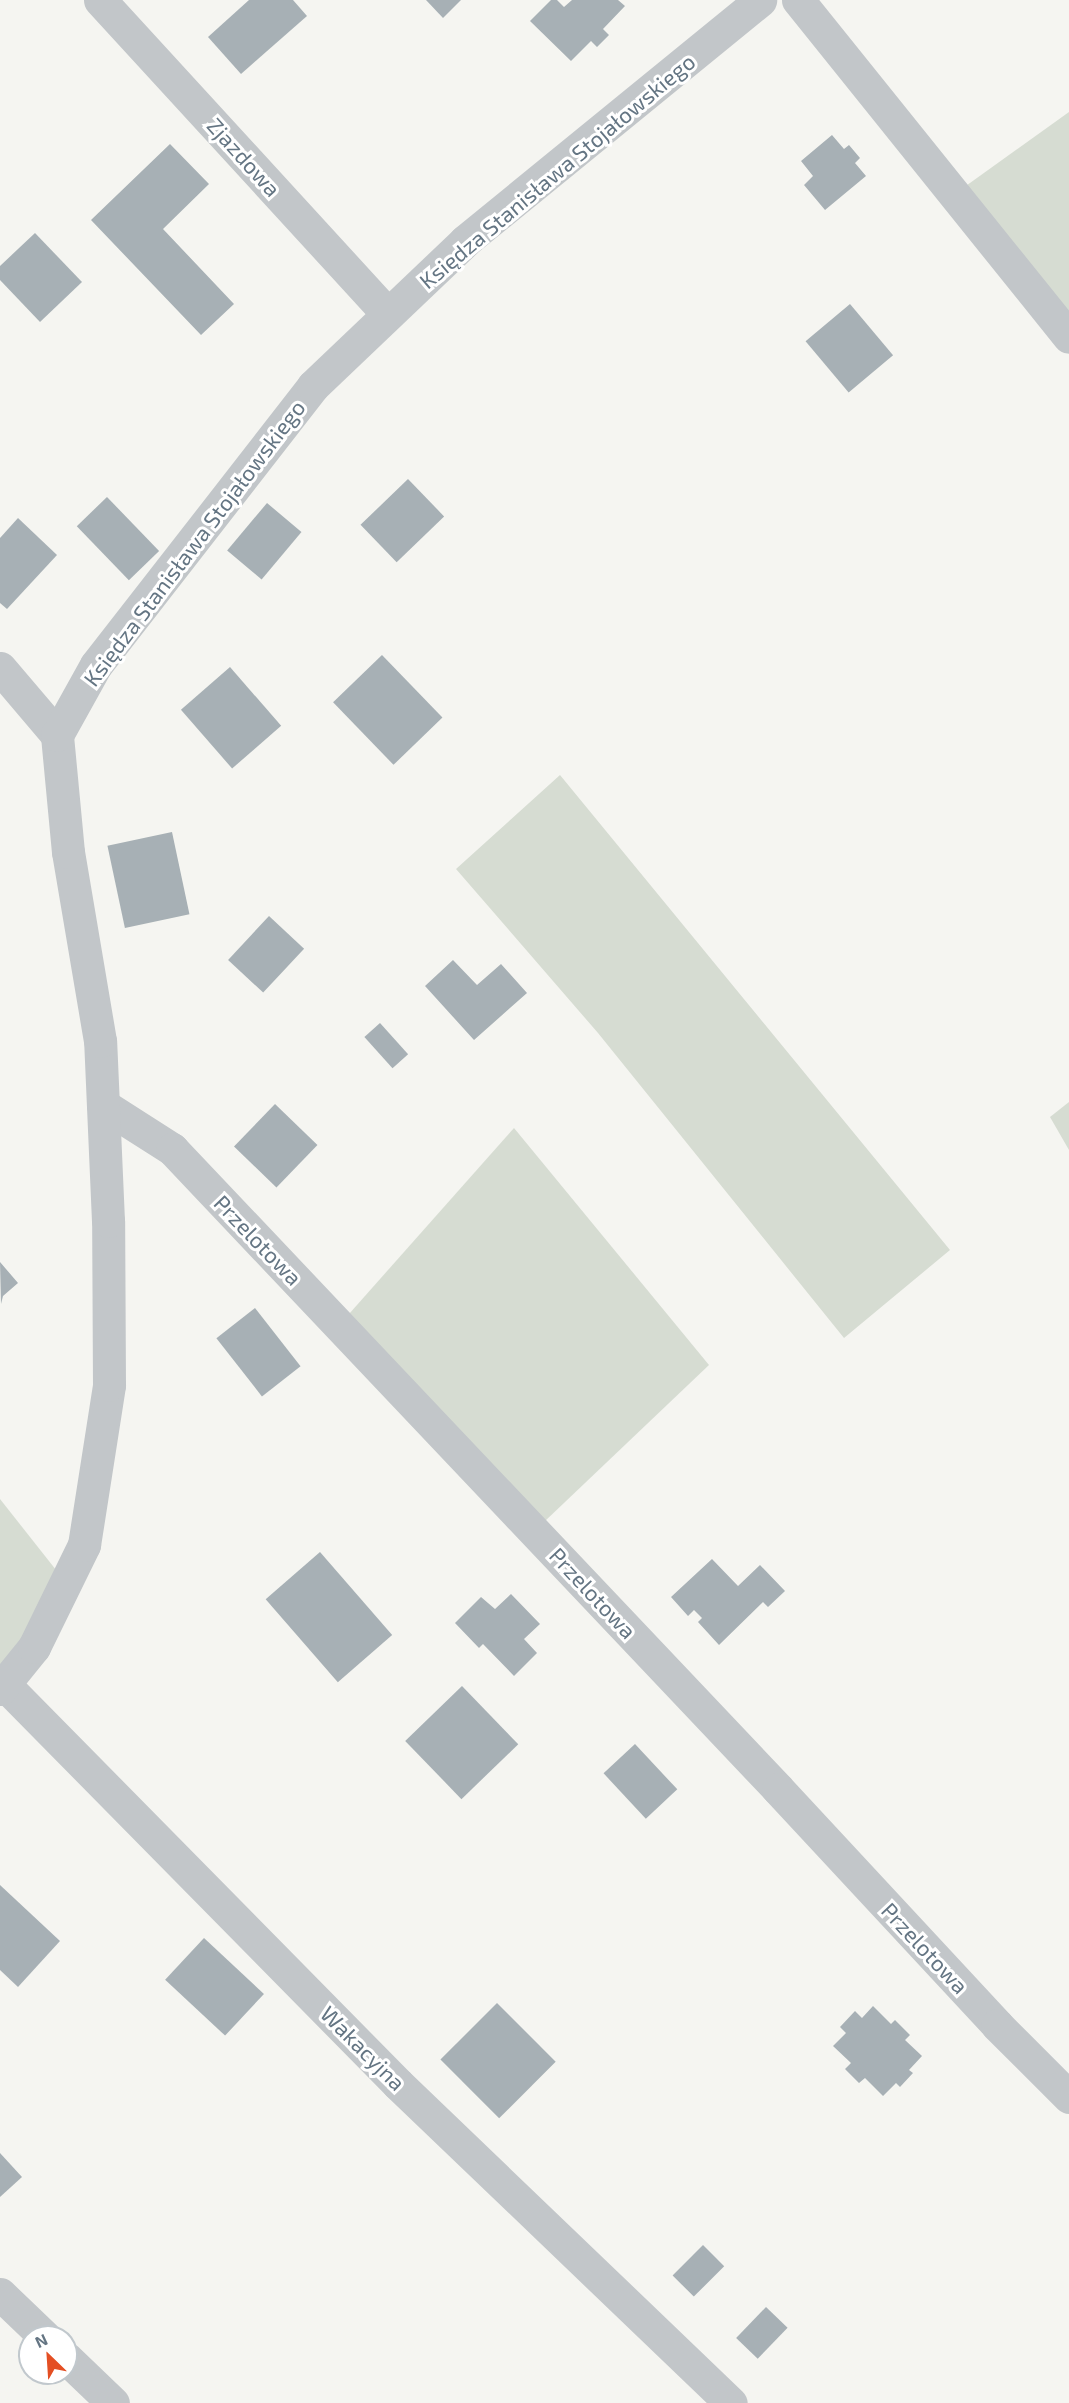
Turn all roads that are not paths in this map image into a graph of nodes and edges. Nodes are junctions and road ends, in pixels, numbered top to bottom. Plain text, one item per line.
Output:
1 (100, 0) edge
2 (760, 0) edge
3 (798, 0) edge
4 (388, 314) junction
5 (1069, 337) edge
6 (0, 668) edge
7 (57, 735) junction
8 (103, 1105) junction
9 (2, 1686) edge
10 (1069, 2097) edge
11 (0, 2294) edge
12 (32, 2325) edge
13 (78, 2369) edge
14 (113, 2403) edge
15 (731, 2403) edge

1 - 4 street, Zjazdowa
2 - 4 street, Księdza Stanisława Stojałowskiego
3 - 5 street
4 - 7 street, Księdza Stanisława Stojałowskiego
6 - 7 street
7 - 8 street
8 - 9 street
8 - 10 street, Przelotowa
9 - 15 street, Wakacyjna
11 - 12 street
13 - 14 street

